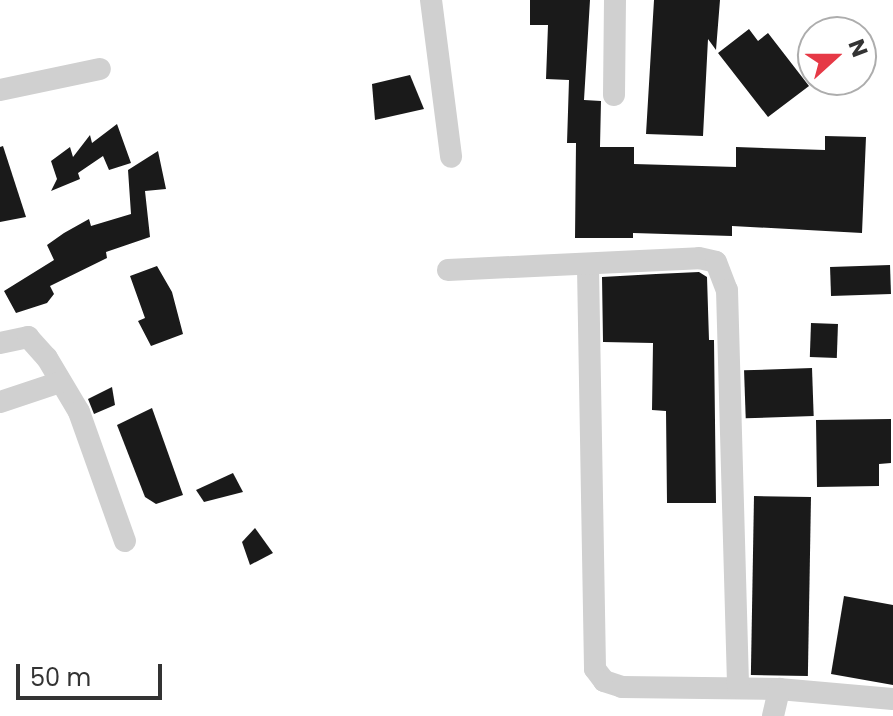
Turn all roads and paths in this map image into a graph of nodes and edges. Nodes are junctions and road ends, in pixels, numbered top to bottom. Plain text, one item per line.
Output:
1 (431, 0) edge
2 (615, 0) edge
3 (100, 69) dead end
4 (0, 90) edge
5 (614, 95) dead end
6 (451, 157) dead end
7 (588, 267) junction
8 (448, 270) dead end
9 (0, 343) edge
10 (60, 382) junction
11 (0, 402) edge
12 (125, 541) dead end
13 (738, 688) junction
14 (779, 689) junction
15 (893, 699) edge
16 (773, 716) edge

1 - 6 street
2 - 5 street
3 - 4 street
7 - 8 street
7 - 13 street
7 - 13 street
9 - 10 street
10 - 11 street
10 - 12 street
13 - 14 street
14 - 15 street
14 - 16 street

